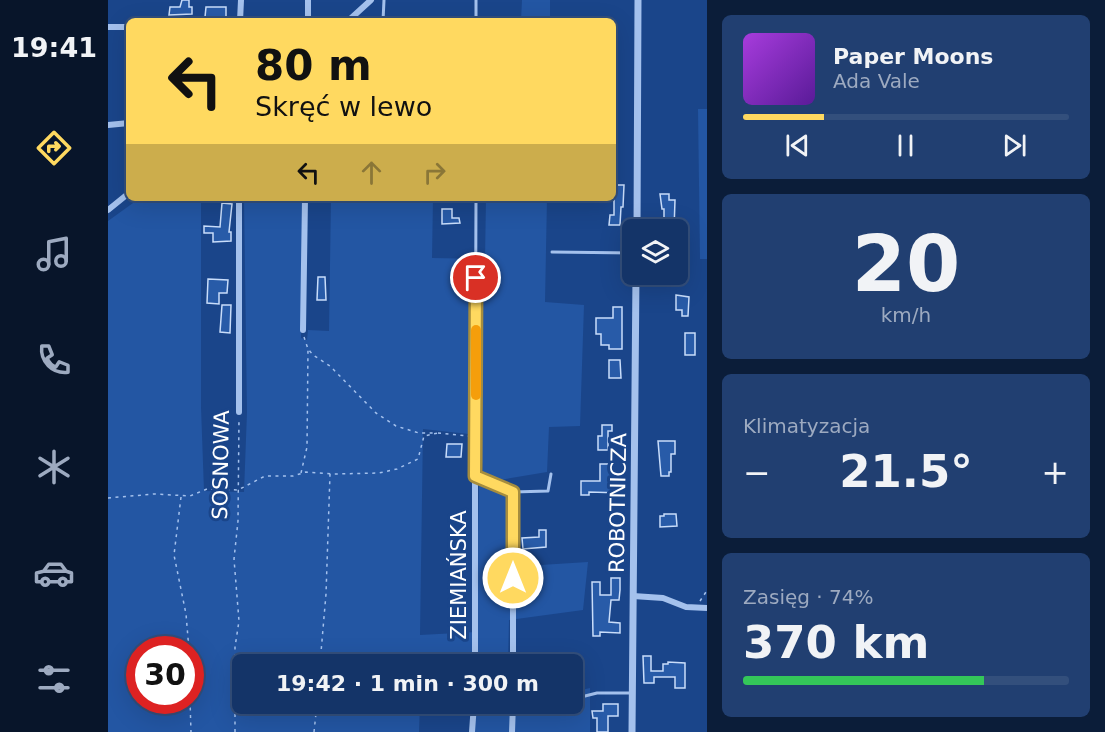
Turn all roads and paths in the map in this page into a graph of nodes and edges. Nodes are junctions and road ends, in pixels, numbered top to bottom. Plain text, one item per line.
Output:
1 (240, 0) edge
2 (308, 0) edge
3 (371, 0) edge
4 (384, 0) edge
5 (476, 0) edge
6 (638, 0) edge
7 (240, 18) edge
8 (308, 18) edge
9 (351, 18) edge
10 (384, 18) edge
11 (476, 18) edge
12 (108, 27) edge
13 (126, 27) edge
14 (126, 123) edge
15 (108, 124) edge
16 (126, 195) edge
17 (239, 201) edge
18 (305, 201) edge
19 (476, 201) edge
20 (108, 210) edge
21 (637, 219) edge
22 (552, 252) dead end
23 (622, 253) edge
24 (636, 285) edge
25 (303, 330) joint
26 (308, 349) junction
27 (239, 412) joint
28 (438, 433) junction
29 (476, 436) junction
30 (301, 474) junction
31 (330, 474) junction
32 (551, 474) dead end
33 (475, 476) junction
34 (238, 490) junction
35 (513, 492) junction
36 (181, 496) junction
37 (108, 498) edge
38 (707, 590) edge
39 (633, 596) junction
40 (695, 607) junction
41 (707, 608) edge
42 (188, 636) edge
43 (321, 654) edge
44 (475, 654) edge
45 (513, 654) edge
46 (632, 693) junction
47 (583, 696) edge
48 (190, 714) edge
49 (316, 714) edge
50 (475, 714) edge
51 (513, 714) edge
52 (191, 732) edge
53 (235, 732) edge
54 (314, 732) edge
55 (472, 732) edge
56 (512, 732) edge
57 (632, 732) edge

1 - 7 street
2 - 8 street
3 - 9 street
4 - 10 lane
5 - 11 lane
6 - 21 street
12 - 13 street
14 - 15 street
16 - 20 street
17 - 27 street, SOSNOWA
18 - 25 street
19 - 29 lane, ZIEMIAŃSKA
22 - 23 lane
24 - 39 street, ROBOTNICZA
25 - 26 path
26 - 28 path
26 - 30 path
27 - 34 path, SOSNOWA
28 - 29 path
28 - 31 path
29 - 33 lane, ZIEMIAŃSKA
30 - 31 path
30 - 34 path
31 - 43 path
32 - 35 lane
33 - 35 lane
33 - 44 street, ZIEMIAŃSKA
34 - 36 path
34 - 53 path, SOSNOWA
35 - 45 street
36 - 37 path
36 - 42 path
38 - 40 path
39 - 40 street
39 - 46 street, ROBOTNICZA
40 - 41 street
46 - 47 lane
46 - 57 street, ROBOTNICZA
48 - 52 path
49 - 54 path
50 - 55 street
51 - 56 street

